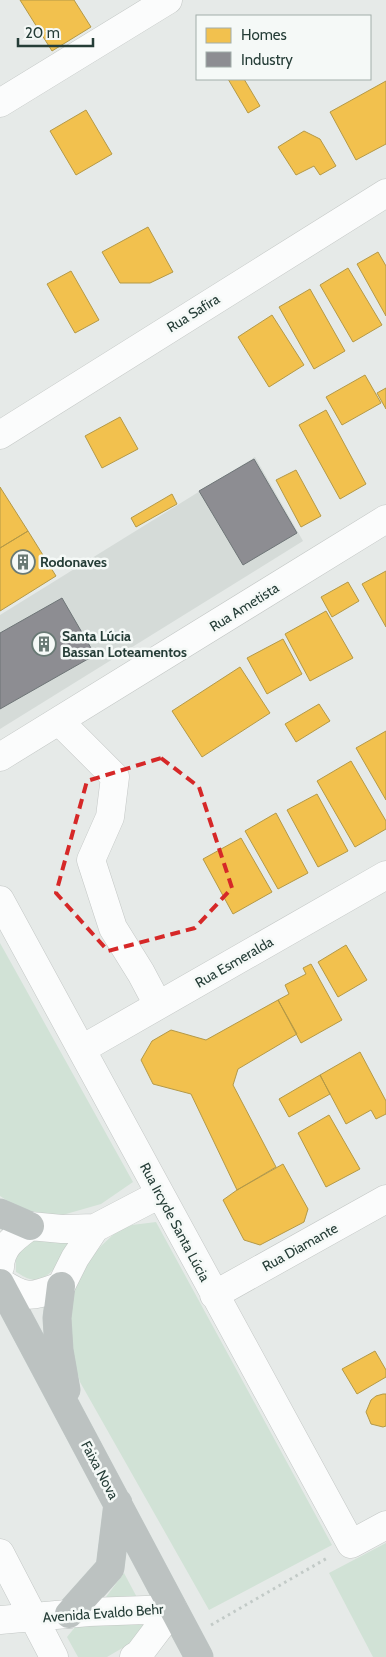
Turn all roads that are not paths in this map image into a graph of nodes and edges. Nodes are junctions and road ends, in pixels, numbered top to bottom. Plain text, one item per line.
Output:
1 (168, 0) edge
2 (0, 103) edge
3 (386, 193) edge
4 (0, 435) edge
5 (386, 519) edge
6 (59, 721) junction
7 (0, 757) edge
8 (386, 875) edge
9 (0, 900) edge
10 (158, 1005) junction
11 (82, 1049) junction
12 (160, 1194) junction
13 (386, 1199) edge
14 (0, 1213) edge
15 (30, 1226) junction
16 (95, 1228) junction
17 (0, 1267) edge
18 (0, 1283) edge
19 (61, 1286) junction
20 (214, 1295) junction
21 (70, 1414) junction
22 (118, 1503) junction
23 (386, 1525) edge
24 (0, 1554) edge
25 (173, 1608) junction
26 (69, 1614) junction
27 (35, 1617) junction
28 (0, 1620) edge
29 (194, 1648) edge
30 (54, 1657) edge
31 (134, 1657) edge

1 - 2 street
3 - 4 street, Rua Safira
5 - 6 street, Rua Ametista
6 - 7 street, Rua Ametista
6 - 10 street
8 - 10 street, Rua Esmeralda
9 - 11 street, Rua Ircyde Santa Lúcia
10 - 11 street, Rua Esmeralda
11 - 12 street, Rua Ircyde Santa Lúcia
12 - 16 street
12 - 20 street, Rua Ircyde Santa Lúcia
13 - 20 street, Rua Diamante
14 - 15 highway
15 - 16 street
15 - 17 street
16 - 19 street
18 - 19 street
18 - 21 highway, Faixa Nova
19 - 21 highway
20 - 23 street, Rua Ircyde Santa Lúcia
21 - 22 highway, Faixa Nova
22 - 25 highway, Faixa Nova
22 - 26 highway
24 - 27 street
25 - 26 street, Avenida Evaldo Behr
25 - 29 highway, Faixa Nova
25 - 31 street, Avenida Evaldo Behr
26 - 27 street, Avenida Evaldo Behr
27 - 28 street, Avenida Evaldo Behr
27 - 30 street

